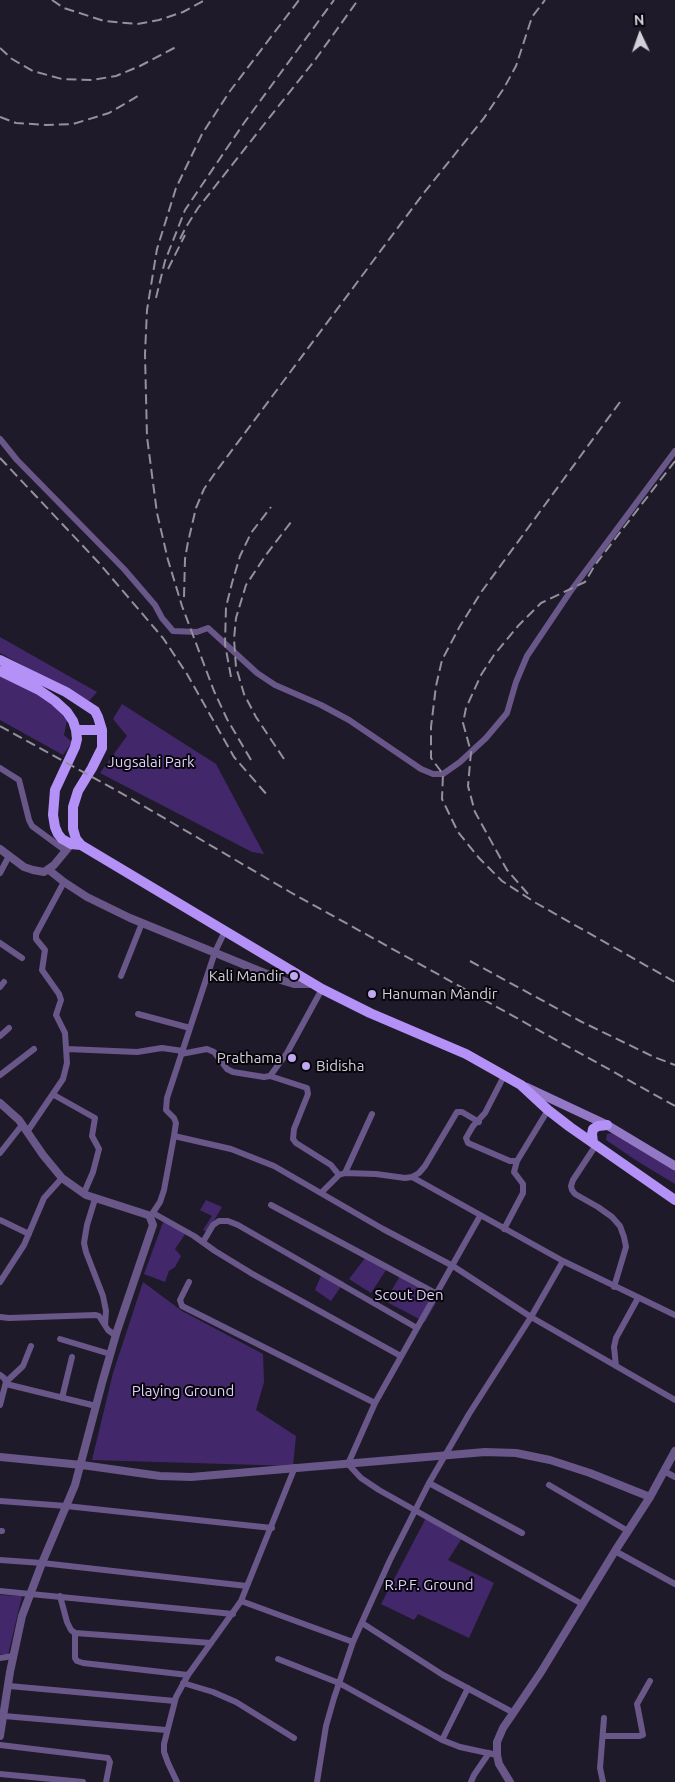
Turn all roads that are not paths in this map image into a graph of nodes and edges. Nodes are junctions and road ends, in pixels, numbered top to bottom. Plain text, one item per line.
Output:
1 (0, 439) edge
2 (675, 450) edge
3 (0, 660) edge
4 (0, 670) edge
5 (76, 730) junction
6 (102, 730) junction
7 (0, 768) edge
8 (73, 845) junction
9 (0, 849) edge
10 (9, 856) junction
11 (49, 870) junction
12 (0, 873) edge
13 (64, 882) junction
14 (142, 923) junction
15 (225, 931) junction
16 (0, 943) edge
17 (215, 952) junction
18 (22, 958) dead end
19 (121, 976) dead end
20 (318, 986) junction
21 (138, 1014) dead end
22 (9, 1028) dead end
23 (190, 1028) junction
24 (0, 1036) edge
25 (34, 1049) dead end
26 (67, 1049) junction
27 (182, 1052) junction
28 (0, 1075) edge
29 (270, 1076) junction
30 (504, 1076) junction
31 (521, 1085) junction
32 (54, 1095) junction
33 (0, 1103) edge
34 (548, 1110) junction
35 (372, 1114) dead end
36 (479, 1122) junction
37 (22, 1125) junction
38 (607, 1125) junction
39 (28, 1132) junction
40 (174, 1136) junction
41 (595, 1144) junction
42 (0, 1153) edge
43 (517, 1161) junction
44 (675, 1166) edge
45 (342, 1174) junction
46 (412, 1177) junction
47 (62, 1178) junction
48 (322, 1193) junction
49 (84, 1194) junction
50 (95, 1199) junction
51 (675, 1200) edge
52 (271, 1205) dead end
53 (152, 1215) junction
54 (480, 1216) junction
55 (0, 1220) edge
56 (504, 1229) junction
57 (29, 1234) junction
58 (203, 1242) junction
59 (563, 1261) junction
60 (453, 1266) junction
61 (3, 1272) edge
62 (0, 1282) edge
63 (189, 1282) dead end
64 (614, 1287) junction
65 (437, 1294) junction
66 (638, 1298) junction
67 (675, 1315) edge
68 (0, 1317) edge
69 (531, 1317) junction
70 (105, 1325) junction
71 (417, 1328) junction
72 (116, 1336) junction
73 (60, 1339) dead end
74 (31, 1346) dead end
75 (110, 1354) junction
76 (400, 1356) junction
77 (72, 1357) dead end
78 (616, 1366) junction
79 (0, 1375) edge
80 (6, 1383) junction
81 (62, 1398) junction
82 (675, 1400) edge
83 (375, 1403) junction
84 (0, 1405) edge
85 (96, 1406) junction
86 (675, 1451) edge
87 (445, 1456) junction
88 (0, 1457) edge
89 (348, 1464) junction
90 (82, 1465) junction
91 (295, 1467) junction
92 (664, 1471) junction
93 (675, 1477) edge
94 (429, 1483) junction
95 (549, 1485) dead end
96 (650, 1497) junction
97 (0, 1501) edge
98 (66, 1506) junction
99 (416, 1510) junction
100 (272, 1528) junction
101 (628, 1531) junction
102 (522, 1533) dead end
103 (615, 1551) junction
104 (0, 1560) edge
105 (42, 1563) junction
106 (675, 1584) edge
107 (247, 1586) junction
108 (0, 1592) edge
109 (30, 1593) junction
110 (60, 1596) junction
111 (241, 1601) junction
112 (582, 1604) junction
113 (234, 1614) junction
114 (362, 1623) junction
115 (75, 1633) junction
116 (353, 1642) junction
117 (211, 1643) junction
118 (13, 1656) junction
119 (0, 1658) edge
120 (278, 1659) dead end
121 (188, 1675) junction
122 (650, 1681) dead end
123 (183, 1683) junction
124 (339, 1683) junction
125 (9, 1686) junction
126 (468, 1688) junction
127 (175, 1701) junction
128 (514, 1713) junction
129 (4, 1716) junction
130 (604, 1718) dead end
131 (166, 1730) junction
132 (0, 1736) edge
133 (603, 1736) junction
134 (294, 1738) dead end
135 (442, 1740) junction
136 (0, 1745) edge
137 (493, 1754) junction
138 (0, 1774) edge
139 (83, 1782) edge
140 (106, 1782) edge
141 (177, 1782) edge
142 (317, 1782) edge
143 (471, 1782) edge
144 (510, 1782) edge
145 (603, 1782) edge

1 - 2 street
3 - 6 main road
4 - 5 main road
5 - 6 main road
5 - 8 main road
6 - 8 main road
7 - 8 street
8 - 11 street
8 - 15 main road
9 - 10 street
10 - 11 street
10 - 12 street
11 - 13 street
13 - 14 street
13 - 26 street
14 - 17 street
14 - 19 street
15 - 17 street
15 - 20 main road
16 - 18 street
17 - 20 street
17 - 23 street
20 - 29 street
20 - 30 main road
21 - 23 street
22 - 24 street
23 - 27 street
25 - 28 street
26 - 27 street
26 - 32 street
27 - 29 street
27 - 40 street
29 - 45 street
30 - 31 main road
30 - 36 street
31 - 34 main road
31 - 38 main road
32 - 39 street
32 - 49 street
33 - 37 street
34 - 41 main road
34 - 43 street
35 - 45 street
36 - 43 street
36 - 46 street
37 - 39 street
37 - 42 street
38 - 41 main road
38 - 44 main road
39 - 47 street
40 - 48 street
40 - 53 street
41 - 51 main road
41 - 64 street
43 - 56 street
45 - 46 street
45 - 48 street
46 - 54 street
47 - 49 street
47 - 57 street
48 - 60 street
49 - 50 street
50 - 53 street
50 - 70 street
52 - 65 street
53 - 58 street
53 - 72 street
54 - 56 street
54 - 60 street
55 - 57 street
56 - 59 street
57 - 61 street
58 - 71 street
58 - 76 street
59 - 64 street
59 - 69 street
60 - 65 street
60 - 69 street
61 - 62 street
63 - 83 street
64 - 66 street
65 - 71 street
66 - 67 street
66 - 78 street
68 - 70 street
69 - 78 street
69 - 87 street
70 - 72 street
71 - 76 street
72 - 75 street
73 - 75 street
74 - 80 street
75 - 85 street
76 - 83 street
77 - 81 street
78 - 82 street
79 - 80 street
80 - 81 street
80 - 84 street
81 - 85 street
83 - 89 street
85 - 90 street
86 - 92 street
87 - 89 street
87 - 94 street
87 - 96 street
88 - 90 street
89 - 91 street
89 - 99 street
90 - 91 street
90 - 98 street
91 - 100 street
92 - 93 street
92 - 96 street
94 - 99 street
94 - 102 street
95 - 101 street
96 - 101 street
97 - 98 street
98 - 100 street
98 - 105 street
99 - 112 street
99 - 114 street
100 - 107 street
101 - 103 street
103 - 106 street
103 - 112 street
104 - 105 street
105 - 107 street
105 - 109 street
107 - 111 street
108 - 109 street
109 - 110 street
109 - 118 street
110 - 113 street
110 - 115 street
111 - 113 street
111 - 116 street
112 - 128 street
113 - 117 street
114 - 116 street
114 - 126 street
115 - 117 street
115 - 121 street
116 - 124 street
117 - 121 street
118 - 119 street
118 - 125 street
120 - 124 street
121 - 123 street
122 - 133 street
123 - 127 street
123 - 134 street
124 - 135 street
124 - 142 street
125 - 127 street
125 - 129 street
126 - 128 street
126 - 135 street
127 - 131 street
128 - 137 street
129 - 131 street
129 - 132 street
130 - 133 street
131 - 141 street
133 - 145 street
135 - 137 street
136 - 140 street
137 - 143 street
137 - 144 street
138 - 139 street

